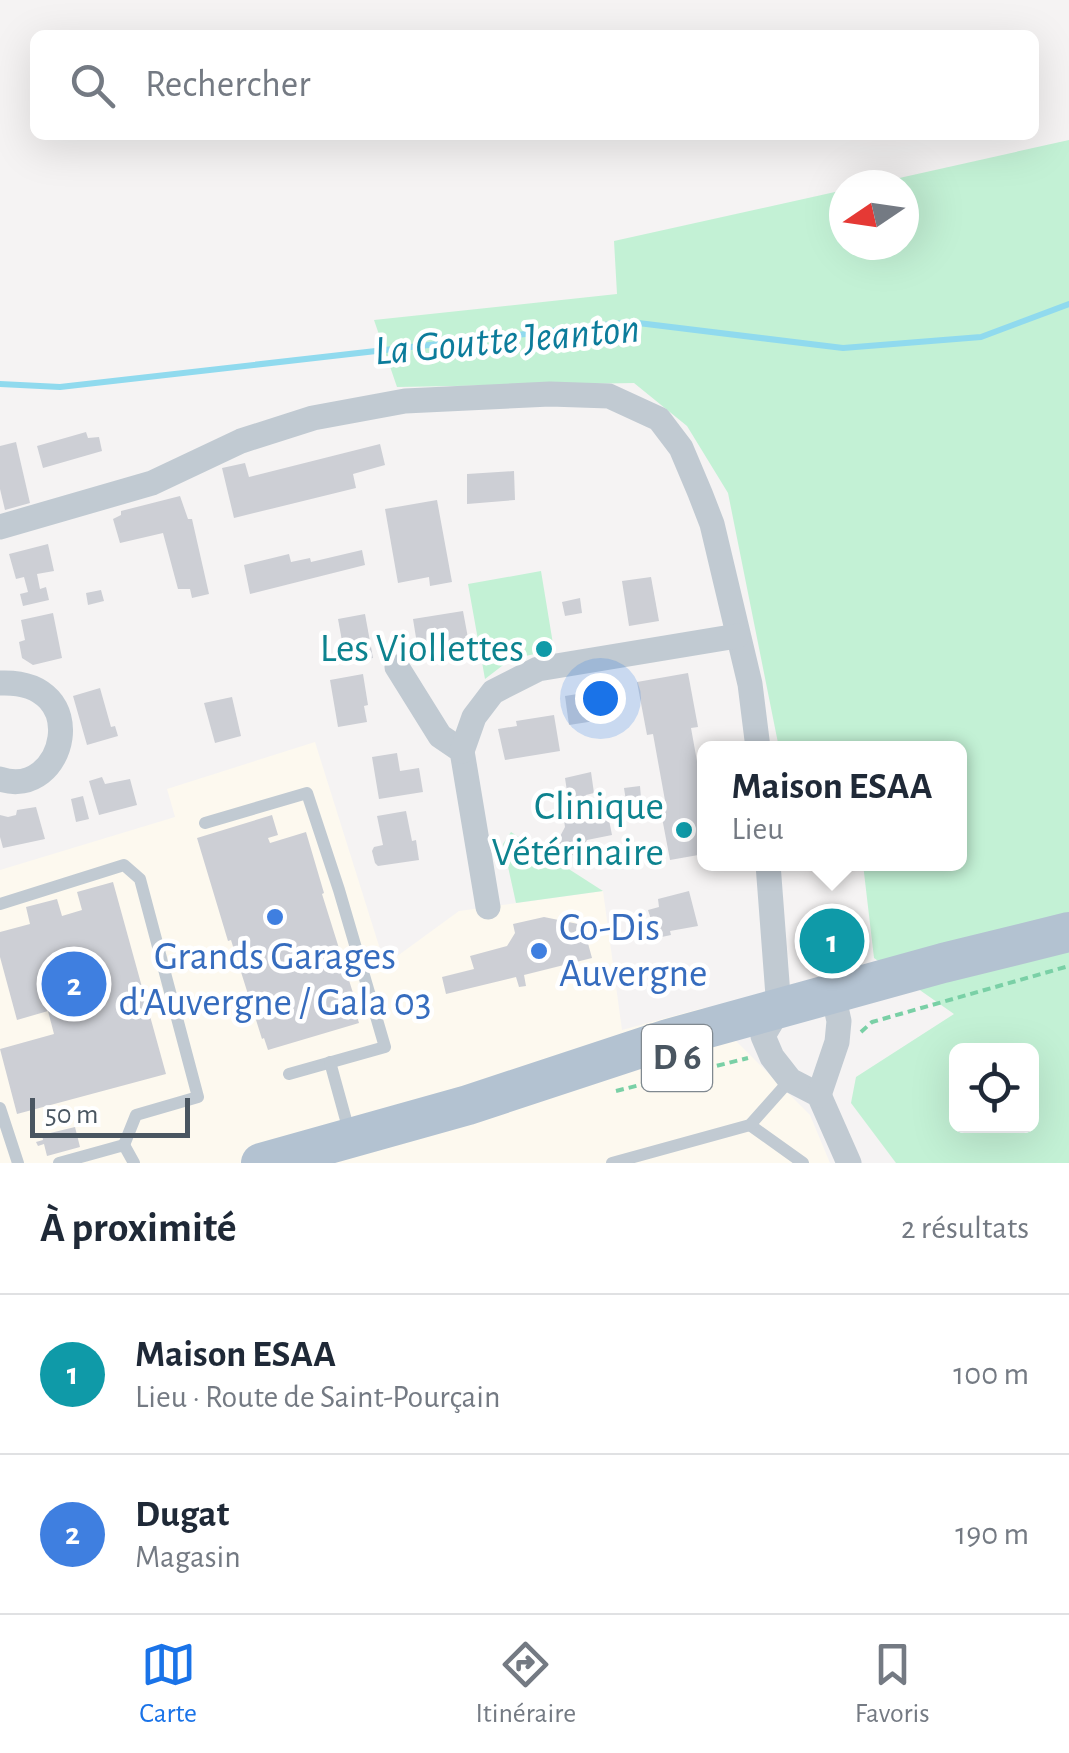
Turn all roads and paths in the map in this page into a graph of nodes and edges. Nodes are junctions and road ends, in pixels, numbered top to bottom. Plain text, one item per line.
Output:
1 (0, 527) edge
2 (738, 636) junction
3 (397, 667) dead end
4 (0, 683) edge
5 (757, 741) edge
6 (462, 752) junction
7 (0, 779) edge
8 (205, 824) dead end
9 (768, 871) edge
10 (0, 904) edge
11 (488, 907) dead end
12 (1069, 932) edge
13 (1069, 947) edge
14 (1069, 966) edge
15 (836, 1017) junction
16 (771, 1034) junction
17 (330, 1062) junction
18 (289, 1074) dead end
19 (790, 1080) junction
20 (603, 1094) dead end
21 (818, 1094) junction
22 (0, 1108) edge
23 (750, 1125) junction
24 (352, 1138) junction
25 (124, 1146) junction
26 (18, 1163) edge
27 (59, 1163) edge
28 (134, 1163) edge
29 (262, 1163) edge
30 (612, 1163) edge
31 (803, 1163) edge
32 (849, 1163) edge

1 - 2 street
2 - 5 street
2 - 6 street
3 - 6 street
4 - 7 street
6 - 11 street
8 - 17 lane
9 - 16 street
10 - 25 lane
12 - 15 main road, D 6
13 - 15 main road, D 6
14 - 15 path
15 - 16 main road, D 6
15 - 21 street
16 - 19 street
16 - 20 path
16 - 24 main road, D 6
17 - 18 lane
17 - 24 lane
19 - 21 street
19 - 23 lane
21 - 32 street
22 - 26 lane
23 - 30 lane
23 - 31 lane
24 - 29 main road, D 6
25 - 27 lane
25 - 28 lane

